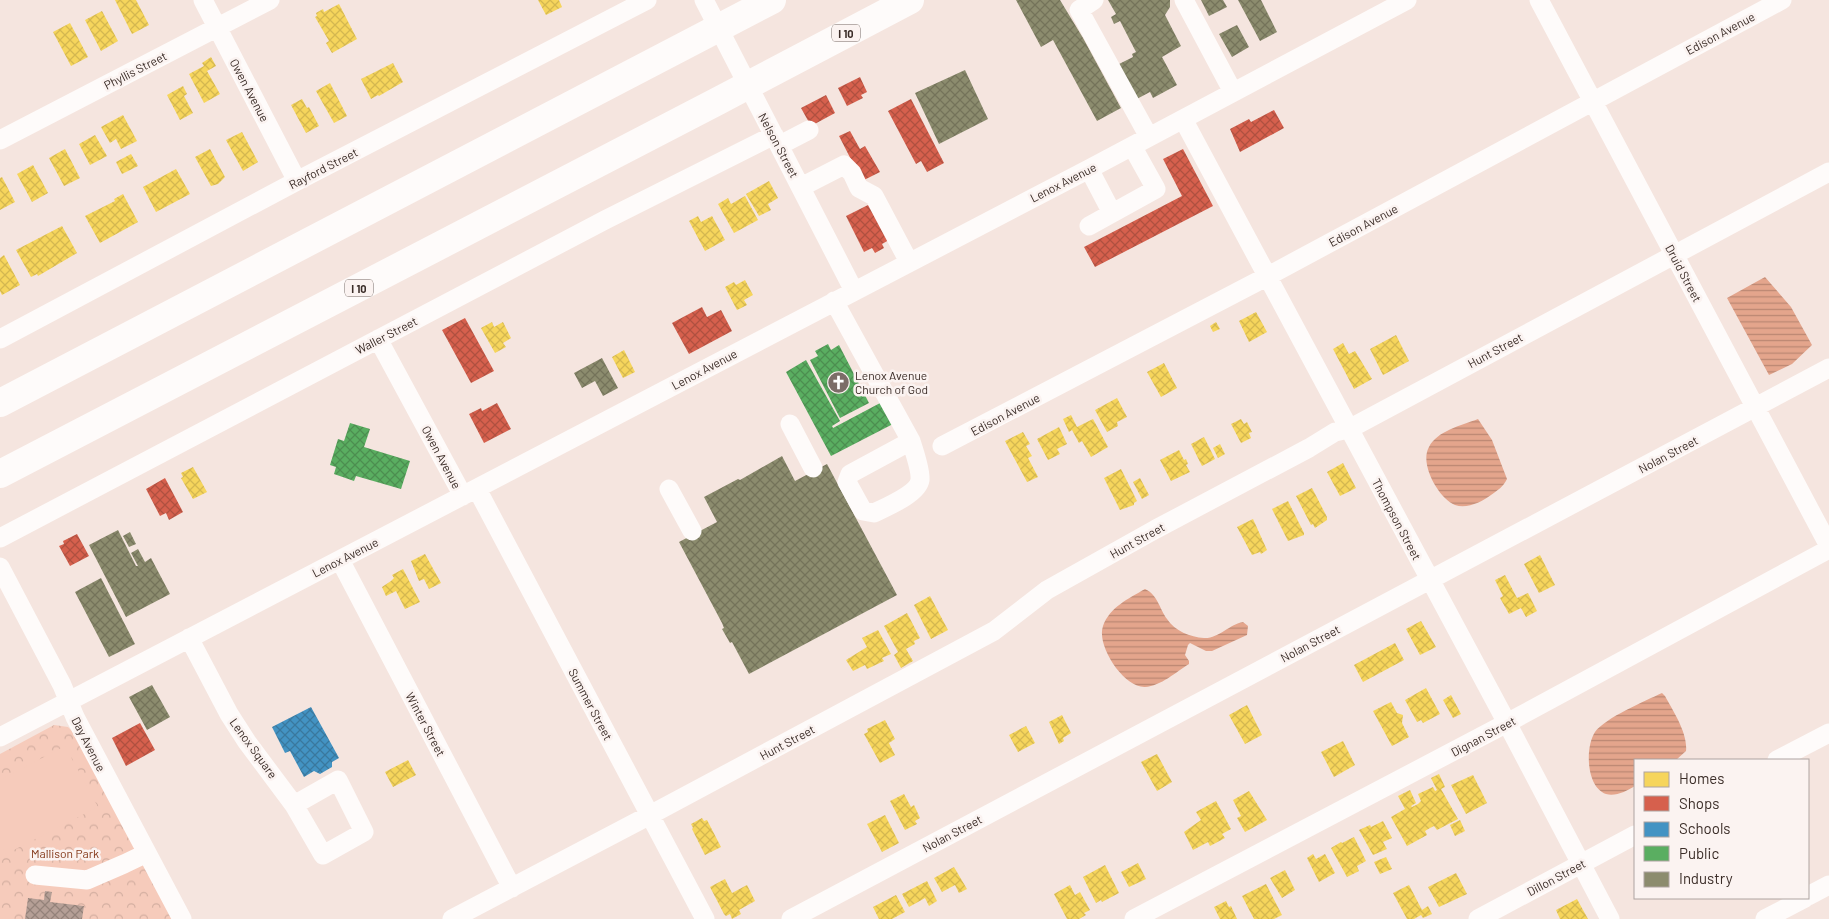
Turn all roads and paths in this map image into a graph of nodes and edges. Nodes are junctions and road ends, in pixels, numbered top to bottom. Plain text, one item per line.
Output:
1 (203, 0) edge
2 (270, 0) edge
3 (647, 0) edge
4 (704, 0) edge
5 (910, 0) edge
6 (1094, 0) edge
7 (1184, 0) edge
8 (1407, 0) edge
9 (1539, 0) edge
10 (1782, 0) edge
11 (761, 6) edge
12 (1382, 6) edge
13 (217, 28) junction
14 (1233, 92) junction
15 (1592, 101) junction
16 (1183, 119) junction
17 (809, 130) dead end
18 (1149, 137) junction
19 (0, 140) edge
20 (777, 140) junction
21 (1132, 146) junction
22 (1088, 169) junction
23 (1829, 172) edge
24 (298, 181) junction
25 (801, 187) junction
26 (1112, 213) junction
27 (1089, 226) dead end
28 (1674, 254) junction
29 (909, 262) junction
30 (1268, 276) junction
31 (854, 291) junction
32 (834, 301) junction
33 (0, 339) edge
34 (378, 339) junction
35 (1829, 368) edge
36 (0, 403) edge
37 (1755, 408) junction
38 (790, 424) dead end
39 (1349, 429) junction
40 (911, 441) dead end
41 (942, 446) dead end
42 (813, 468) dead end
43 (0, 474) edge
44 (669, 489) dead end
45 (470, 492) junction
46 (692, 531) dead end
47 (0, 538) edge
48 (1829, 548) edge
49 (340, 560) junction
50 (0, 567) edge
51 (1430, 580) junction
52 (189, 638) junction
53 (68, 701) junction
54 (1507, 724) junction
55 (1829, 733) edge
56 (0, 737) edge
57 (1779, 759) edge
58 (294, 805) junction
59 (650, 816) junction
60 (1634, 837) edge
61 (146, 853) junction
62 (1581, 864) junction
63 (35, 876) dead end
64 (1829, 885) edge
65 (512, 888) junction
66 (1809, 895) edge
67 (1802, 899) edge
68 (182, 919) edge
69 (452, 919) edge
70 (705, 919) edge
71 (791, 919) edge
72 (1134, 919) edge
73 (1478, 919) edge
74 (1610, 919) edge
75 (1765, 919) edge

1 - 13 street, Owen Avenue
2 - 13 street, Phyllis Street
3 - 24 street, Rayford Street
4 - 20 street, Nelson Street
5 - 43 highway, I 10
6 - 18 street
7 - 14 street
8 - 12 street, Lenox Avenue
9 - 15 street, Druid Street
10 - 15 street, Edison Avenue
11 - 36 highway
12 - 14 street, Lenox Avenue
13 - 19 street, Phyllis Street
13 - 24 street, Owen Avenue
14 - 16 street, Lenox Avenue
15 - 28 street, Druid Street
15 - 30 street, Edison Avenue
16 - 18 street, Lenox Avenue
16 - 30 street, Thompson Street
17 - 20 street, Waller Street
18 - 21 street, Lenox Avenue
20 - 25 street, Nelson Street
20 - 34 street, Waller Street
21 - 22 street, Lenox Avenue
21 - 26 street
22 - 26 street
22 - 29 street, Lenox Avenue
23 - 28 street, Hunt Street
24 - 33 street, Rayford Street
25 - 29 street
25 - 31 street, Nelson Street
26 - 27 street
28 - 37 street, Druid Street
28 - 39 street, Hunt Street
29 - 31 street, Lenox Avenue
30 - 39 street, Thompson Street
30 - 41 street, Edison Avenue
31 - 32 street, Lenox Avenue
32 - 40 street
32 - 45 street, Lenox Avenue
34 - 45 street, Owen Avenue
34 - 47 street, Waller Street
35 - 37 street, Nolan Street
37 - 48 street, Druid Street
37 - 51 street, Nolan Street
38 - 42 street
39 - 51 street, Thompson Street
39 - 59 street, Hunt Street
44 - 46 street
45 - 49 street, Lenox Avenue
45 - 59 street, Summer Street
48 - 54 street, Dignan Street
49 - 52 street, Lenox Avenue
49 - 65 street, Winter Street
50 - 53 street, Day Avenue
51 - 54 street, Thompson Street
51 - 71 street, Nolan Street
52 - 53 street, Lenox Avenue
52 - 58 street, Lenox Square
53 - 56 street, Lenox Avenue
53 - 61 street, Day Avenue
54 - 62 street, Thompson Street
54 - 72 street, Dignan Street
55 - 57 street
58 - 58 street, Lenox Square
59 - 65 street, Hunt Street
59 - 70 street, Summer Street
60 - 62 street, Dillon Street
61 - 63 street
61 - 68 street, Day Avenue
62 - 73 street, Dillon Street
62 - 74 street, Thompson Street
64 - 66 street
65 - 69 street, Hunt Street
67 - 75 street

